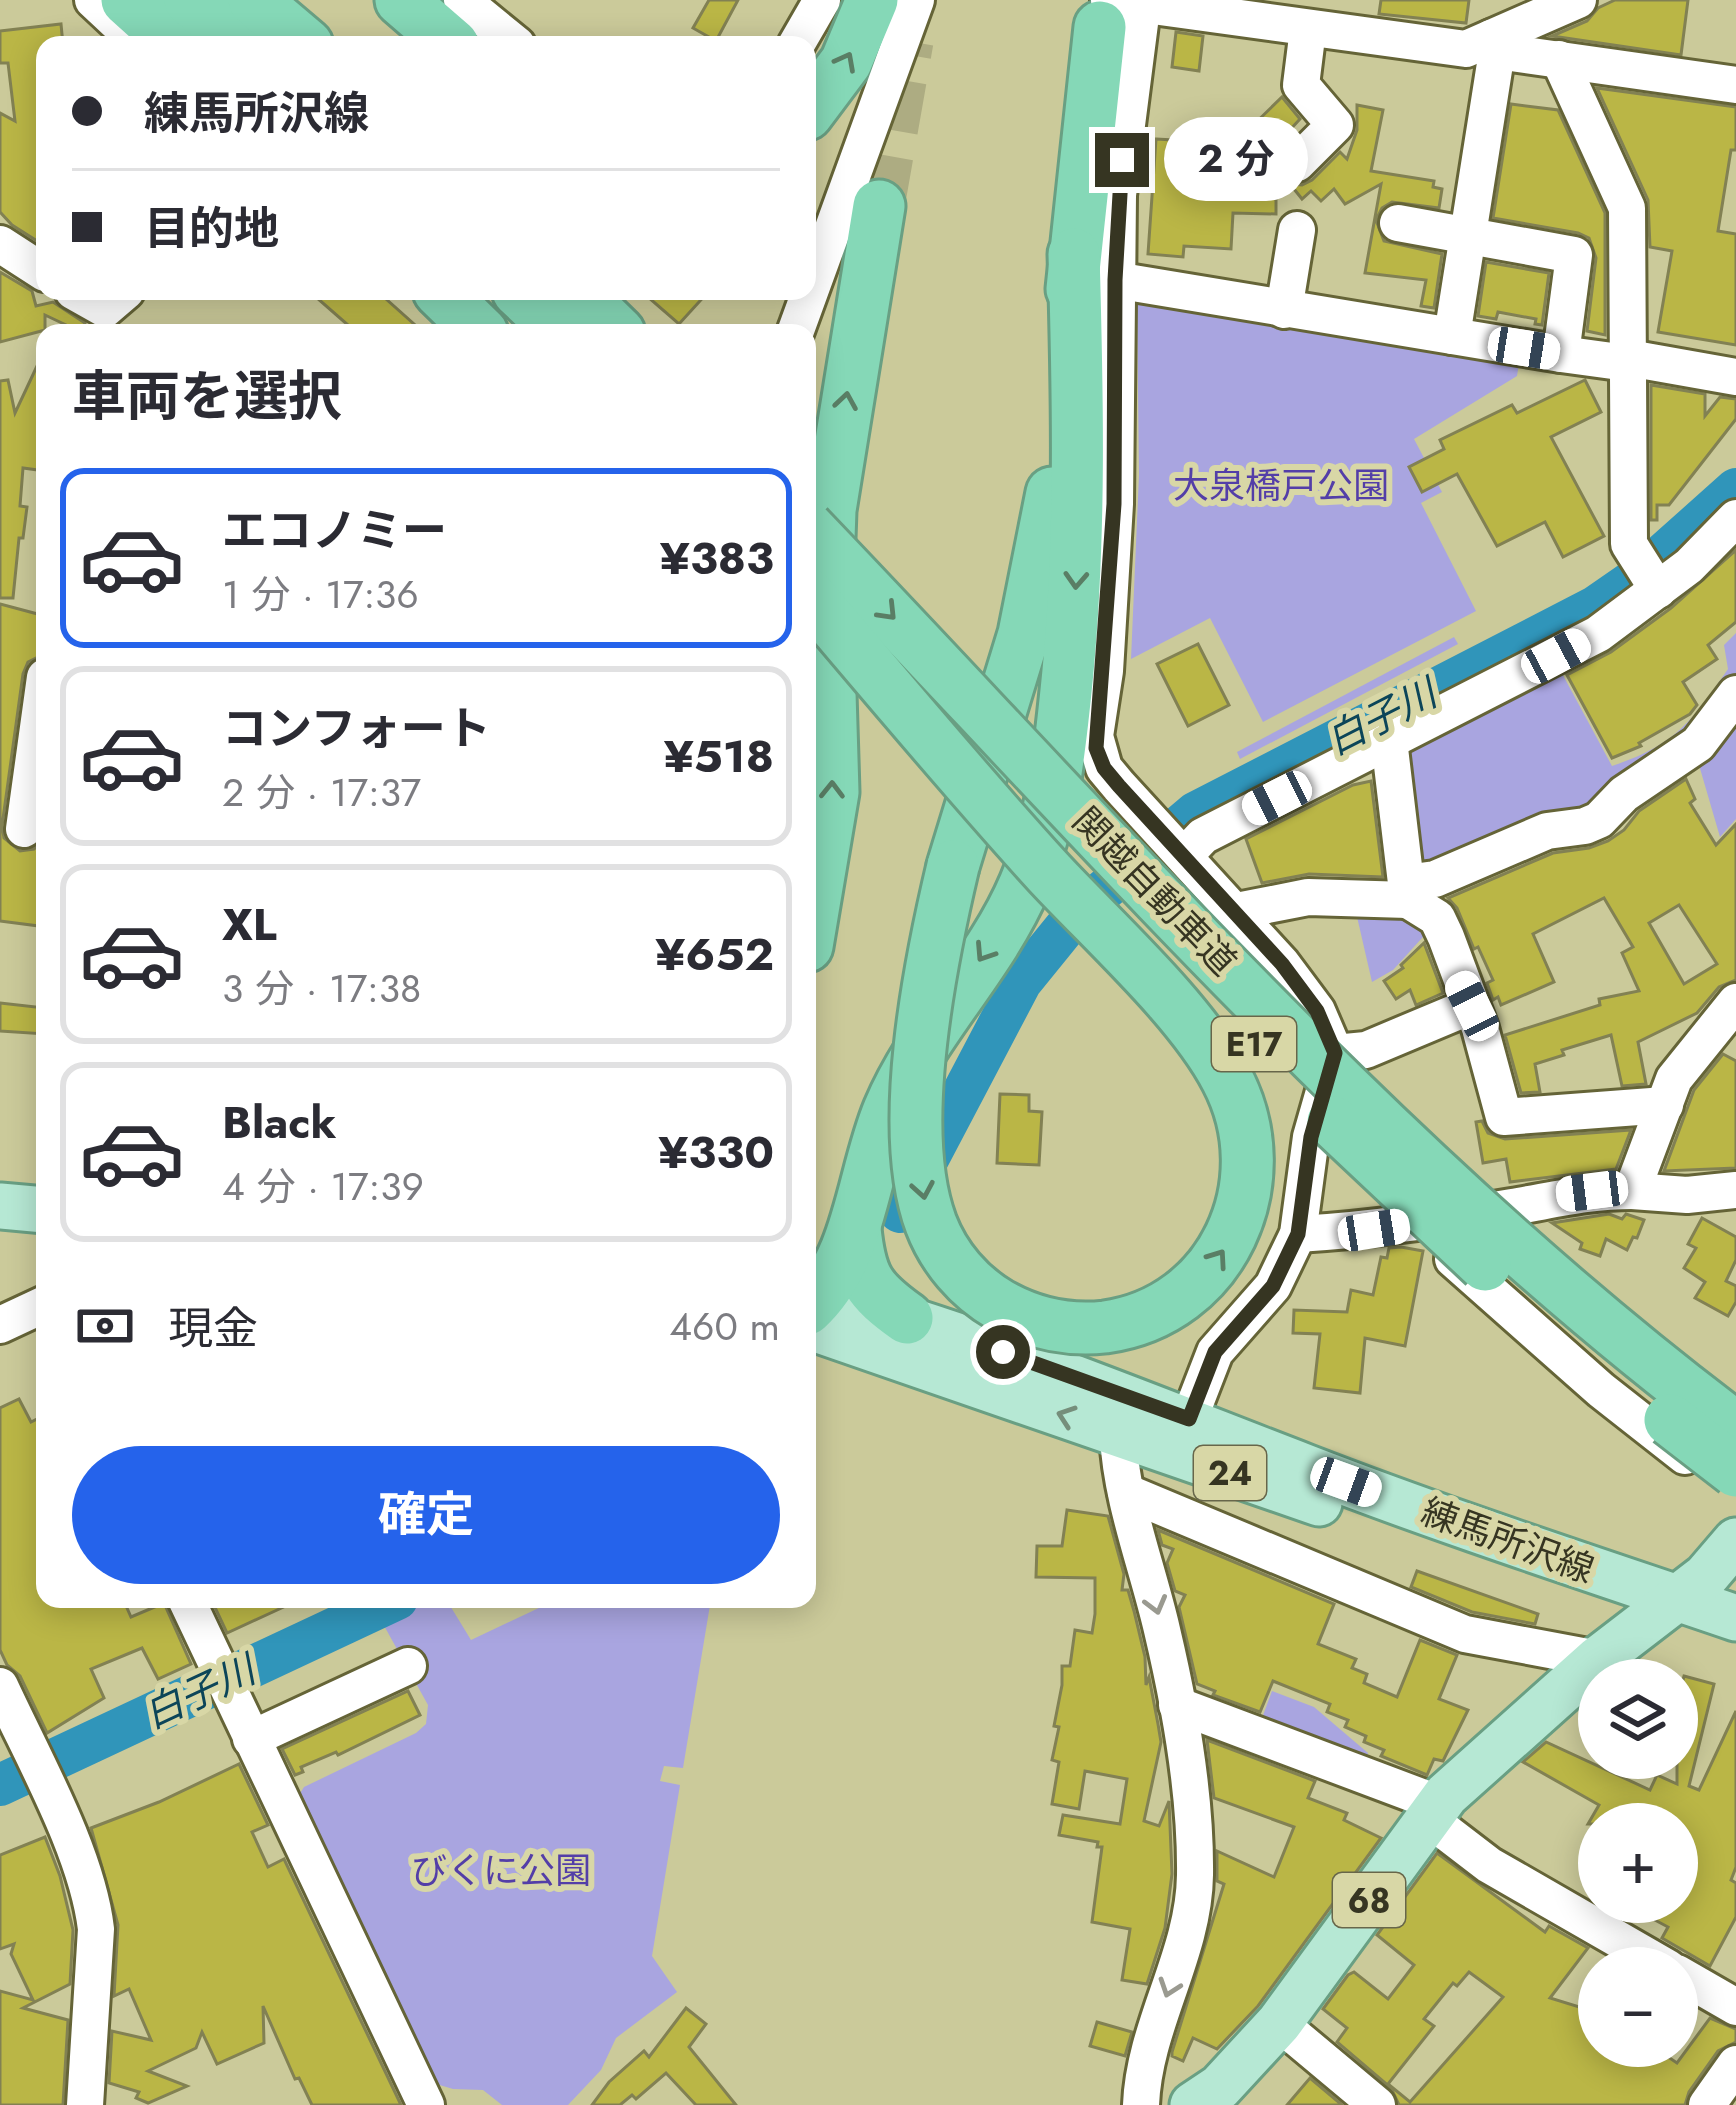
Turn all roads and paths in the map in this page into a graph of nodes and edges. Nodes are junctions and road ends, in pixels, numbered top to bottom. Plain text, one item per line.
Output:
1 (93, 0) edge
2 (128, 0) edge
3 (190, 0) edge
4 (254, 0) edge
5 (401, 0) edge
6 (462, 0) edge
7 (822, 0) edge
8 (872, 0) edge
9 (916, 0) edge
10 (1578, 0) edge
11 (1123, 9) edge
12 (1308, 29) junction
13 (1503, 29) edge
14 (132, 36) edge
15 (167, 36) edge
16 (232, 36) edge
17 (296, 36) edge
18 (443, 36) edge
19 (506, 36) edge
20 (801, 36) edge
21 (1559, 59) junction
22 (1736, 86) edge
23 (816, 102) edge
24 (1298, 163) dead end
25 (879, 206) tunnel mouth
26 (1398, 224) dead end
27 (1297, 230) dead end
28 (1467, 235) junction
29 (0, 244) edge
30 (36, 267) edge
31 (1095, 267) junction
32 (816, 275) edge
33 (89, 300) edge
34 (116, 300) edge
35 (448, 300) edge
36 (527, 300) edge
37 (585, 300) edge
38 (1284, 310) junction
39 (473, 324) edge
40 (553, 324) edge
41 (610, 324) edge
42 (1452, 336) junction
43 (1561, 354) junction
44 (1627, 363) junction
45 (1736, 377) edge
46 (1736, 518) edge
47 (816, 536) edge
48 (1649, 577) junction
49 (816, 589) edge
50 (816, 604) edge
51 (1736, 694) edge
52 (1389, 740) junction
53 (36, 762) edge
54 (976, 790) edge
55 (976, 790) edge
56 (976, 790) edge
57 (976, 790) edge
58 (23, 829) edge
59 (1173, 843) junction
60 (1407, 891) junction
61 (816, 896) edge
62 (1237, 911) junction
63 (1736, 1002) edge
64 (1472, 1006) junction
65 (1335, 1053) junction
66 (1665, 1105) junction
67 (1311, 1137) junction
68 (1632, 1190) junction
69 (1736, 1190) edge
70 (0, 1206) edge
71 (1504, 1208) junction
72 (36, 1209) edge
73 (1414, 1223) junction
74 (855, 1229) junction
75 (0, 1233) edge
76 (1298, 1234) junction
77 (36, 1237) edge
78 (816, 1295) edge
79 (816, 1305) edge
80 (816, 1306) edge
81 (36, 1308) edge
82 (907, 1318) junction
83 (0, 1325) edge
84 (1736, 1403) edge
85 (1189, 1419) junction
86 (1736, 1428) edge
87 (1118, 1435) junction
88 (1736, 1471) edge
89 (1126, 1492) junction
90 (1736, 1494) edge
91 (1736, 1541) edge
92 (190, 1608) edge
93 (1666, 1608) junction
94 (1736, 1618) edge
95 (1736, 1647) edge
96 (1598, 1659) joint
97 (408, 1666) dead end
98 (1578, 1678) edge
99 (0, 1686) edge
100 (1177, 1706) junction
101 (250, 1735) junction
102 (1434, 1812) junction
103 (1632, 1947) edge
104 (1698, 1985) edge
105 (1736, 2007) edge
106 (1279, 2024) junction
107 (1735, 2070) edge
108 (85, 2105) edge
109 (426, 2105) edge
110 (1141, 2105) edge
111 (1193, 2105) edge
112 (1377, 2105) edge
113 (1707, 2105) edge

1 - 14 street
2 - 15 highway
3 - 16 highway
4 - 17 highway
5 - 18 highway
6 - 19 street
7 - 20 street
23 -> 8 highway
9 - 32 street
10 - 13 street
11 - 12 street
11 - 31 highway
12 - 13 street
12 - 24 street
13 - 21 street
13 - 28 street
21 - 22 street
21 - 44 street
61 -> 25 highway
26 - 28 street
27 - 38 street
28 - 42 street
28 - 43 street
29 - 30 street
31 - 38 street
31 -> 54 highway, bridge
31 - 59 street
31 -> 74 highway
33 - 34 street
35 - 39 highway
36 - 40 highway
37 - 41 highway
38 - 42 street
42 - 43 street
43 - 44 street
44 - 45 street
44 - 48 street
46 - 48 street
47 -> 86 highway, 関越自動車道 / E17, bridge
48 - 52 street
49 - 88 highway, 関越自動車道 / E17, bridge
57 -> 50 highway, bridge
51 - 60 street
52 - 59 street
52 - 60 street
53 - 58 street
55 -> 56 highway, bridge
59 - 62 street
60 - 62 street
60 - 64 street
62 - 65 street
63 - 66 street
64 - 65 street
64 - 66 street
65 - 67 street
65 - 71 street
66 - 68 street
67 - 73 street
67 - 76 street
68 - 69 street
68 - 71 street
70 - 72 main road
71 - 73 street
71 - 84 street
73 - 76 street
73 - 90 street
74 - 78 highway
74 - 82 highway
75 - 77 main road
76 - 85 street
79 - 82 main road, 練馬所沢線 / 24
87 -> 80 main road, 練馬所沢線 / 24
81 - 83 street
82 - 85 main road, 練馬所沢線 / 24
85 - 93 main road, 練馬所沢線 / 24
87 - 89 street
87 - 93 main road, 練馬所沢線 / 24
89 - 96 street
89 -> 100 street
91 - 93 main road, 68
92 - 101 street
93 - 94 main road, 練馬所沢線 / 24
93 - 95 main road, 練馬所沢線 / 24
93 - 96 main road, 68
97 - 101 street
98 - 102 main road, 68
99 - 108 street
100 - 102 street
100 -> 110 street
101 - 109 street
102 - 103 street
102 - 106 main road, 68
104 - 105 street
106 - 111 main road, 68
106 - 112 street
107 - 113 street

